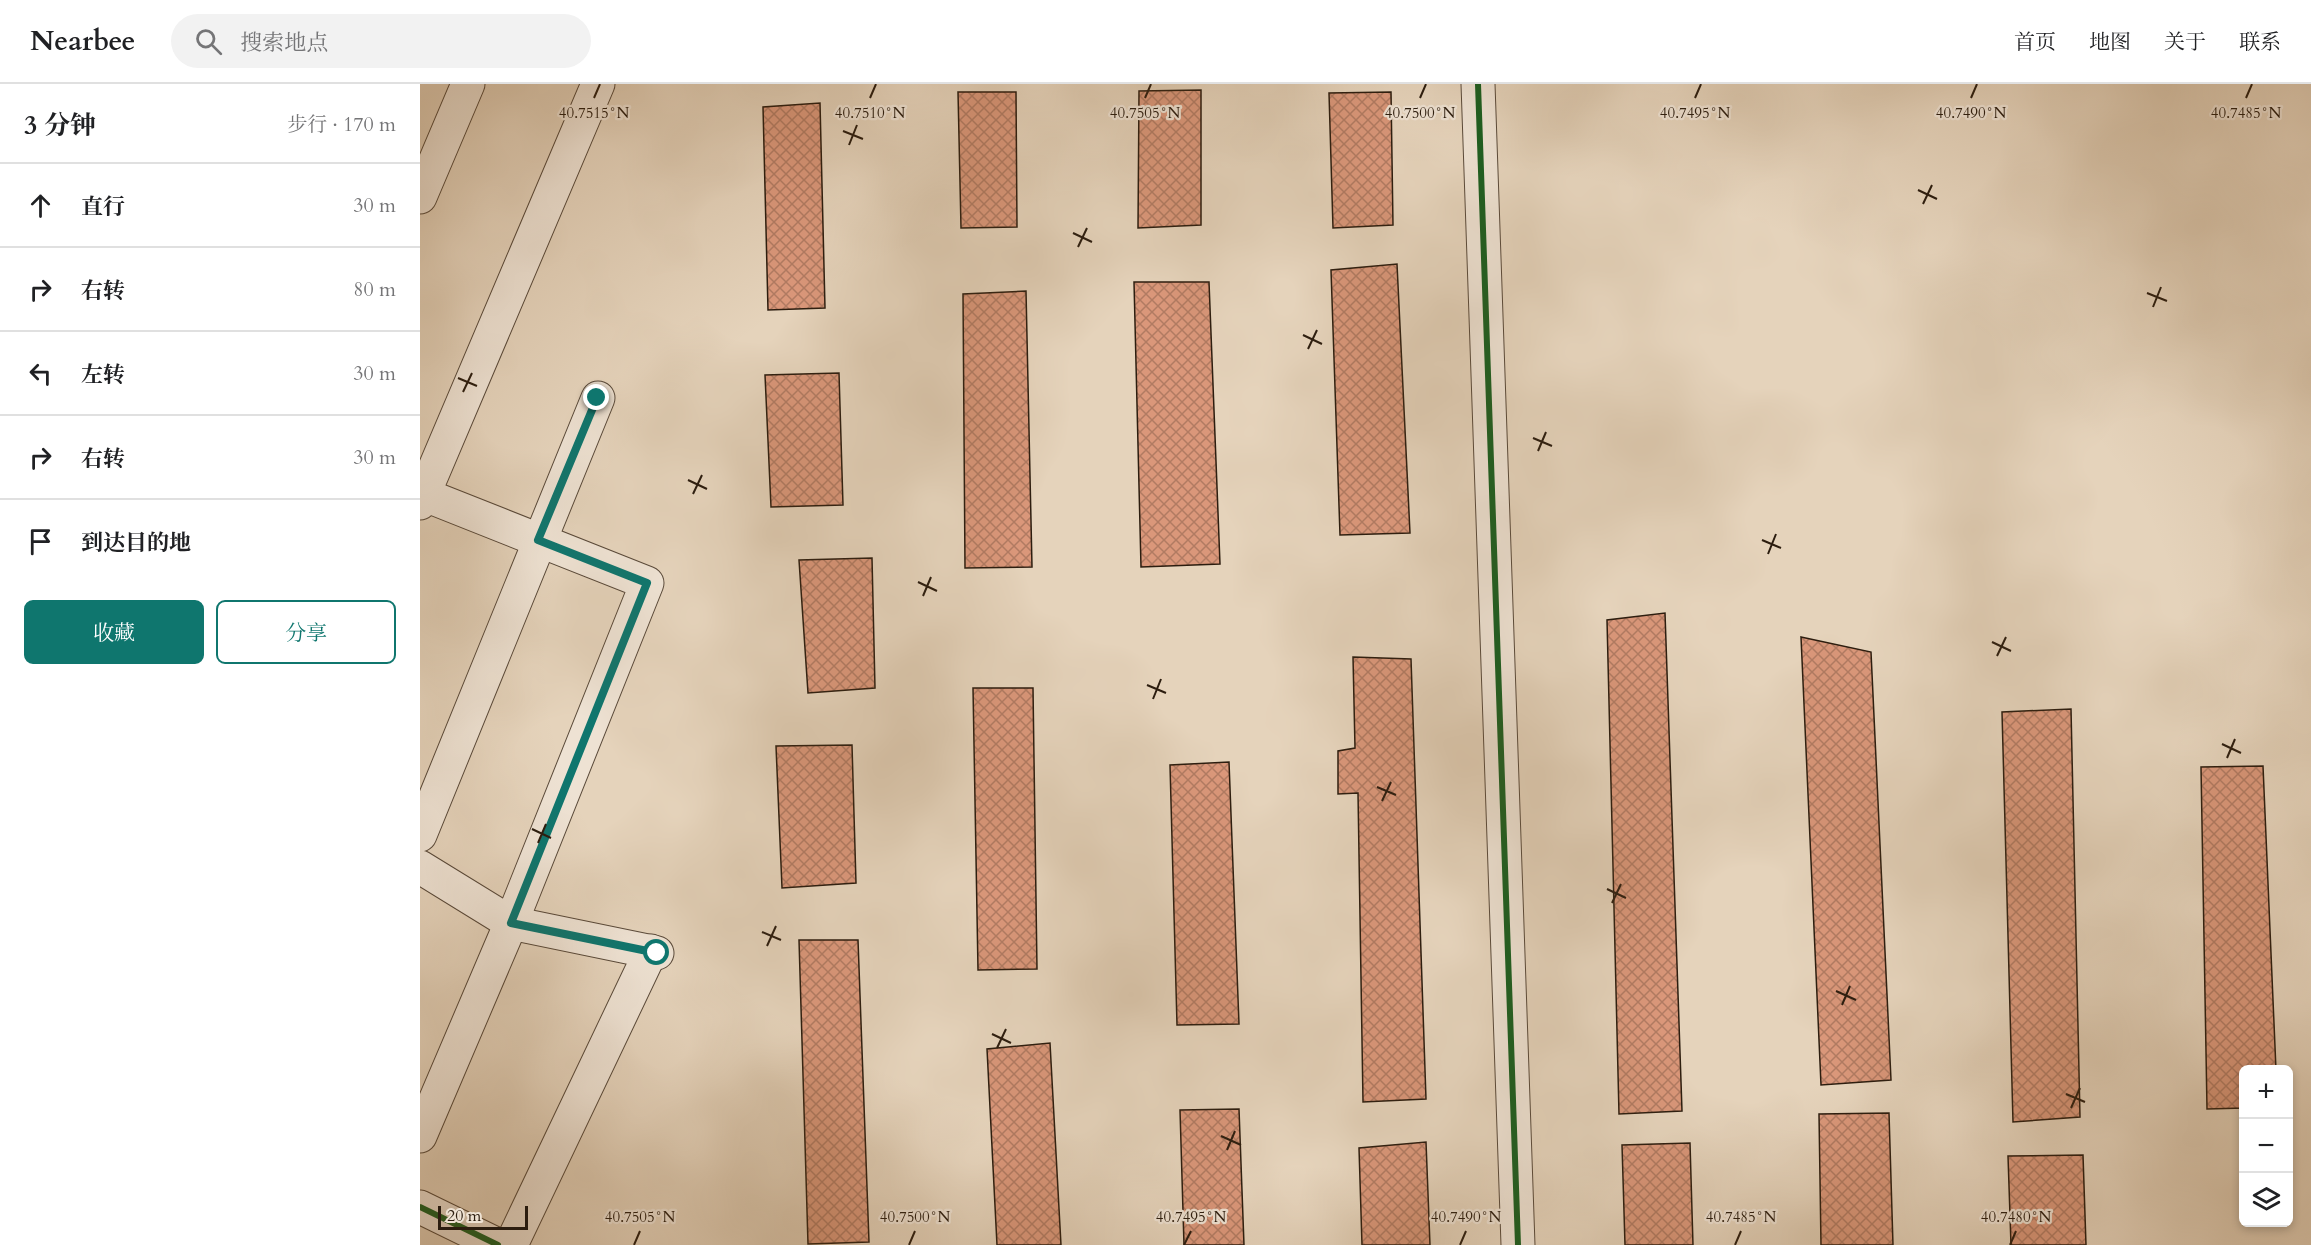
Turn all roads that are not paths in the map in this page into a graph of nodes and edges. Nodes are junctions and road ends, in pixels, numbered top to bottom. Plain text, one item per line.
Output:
1 (468, 84) edge
2 (598, 84) edge
3 (1478, 84) edge
4 (420, 197) edge
5 (597, 398) dead end
6 (421, 497) edge
7 (538, 540) junction
8 (420, 835) edge
9 (420, 867) edge
10 (511, 923) junction
11 (420, 1136) edge
12 (420, 1207) edge
13 (464, 1238) edge
14 (498, 1245) edge
15 (511, 1245) edge
16 (1518, 1245) edge

1 - 4 street
2 - 6 street
3 - 16 street
5 - 7 street
6 - 7 street
7 - 8 street
7 - 10 street
9 - 10 street
10 - 11 street
10 - 15 street
12 - 13 street
13 - 14 street

